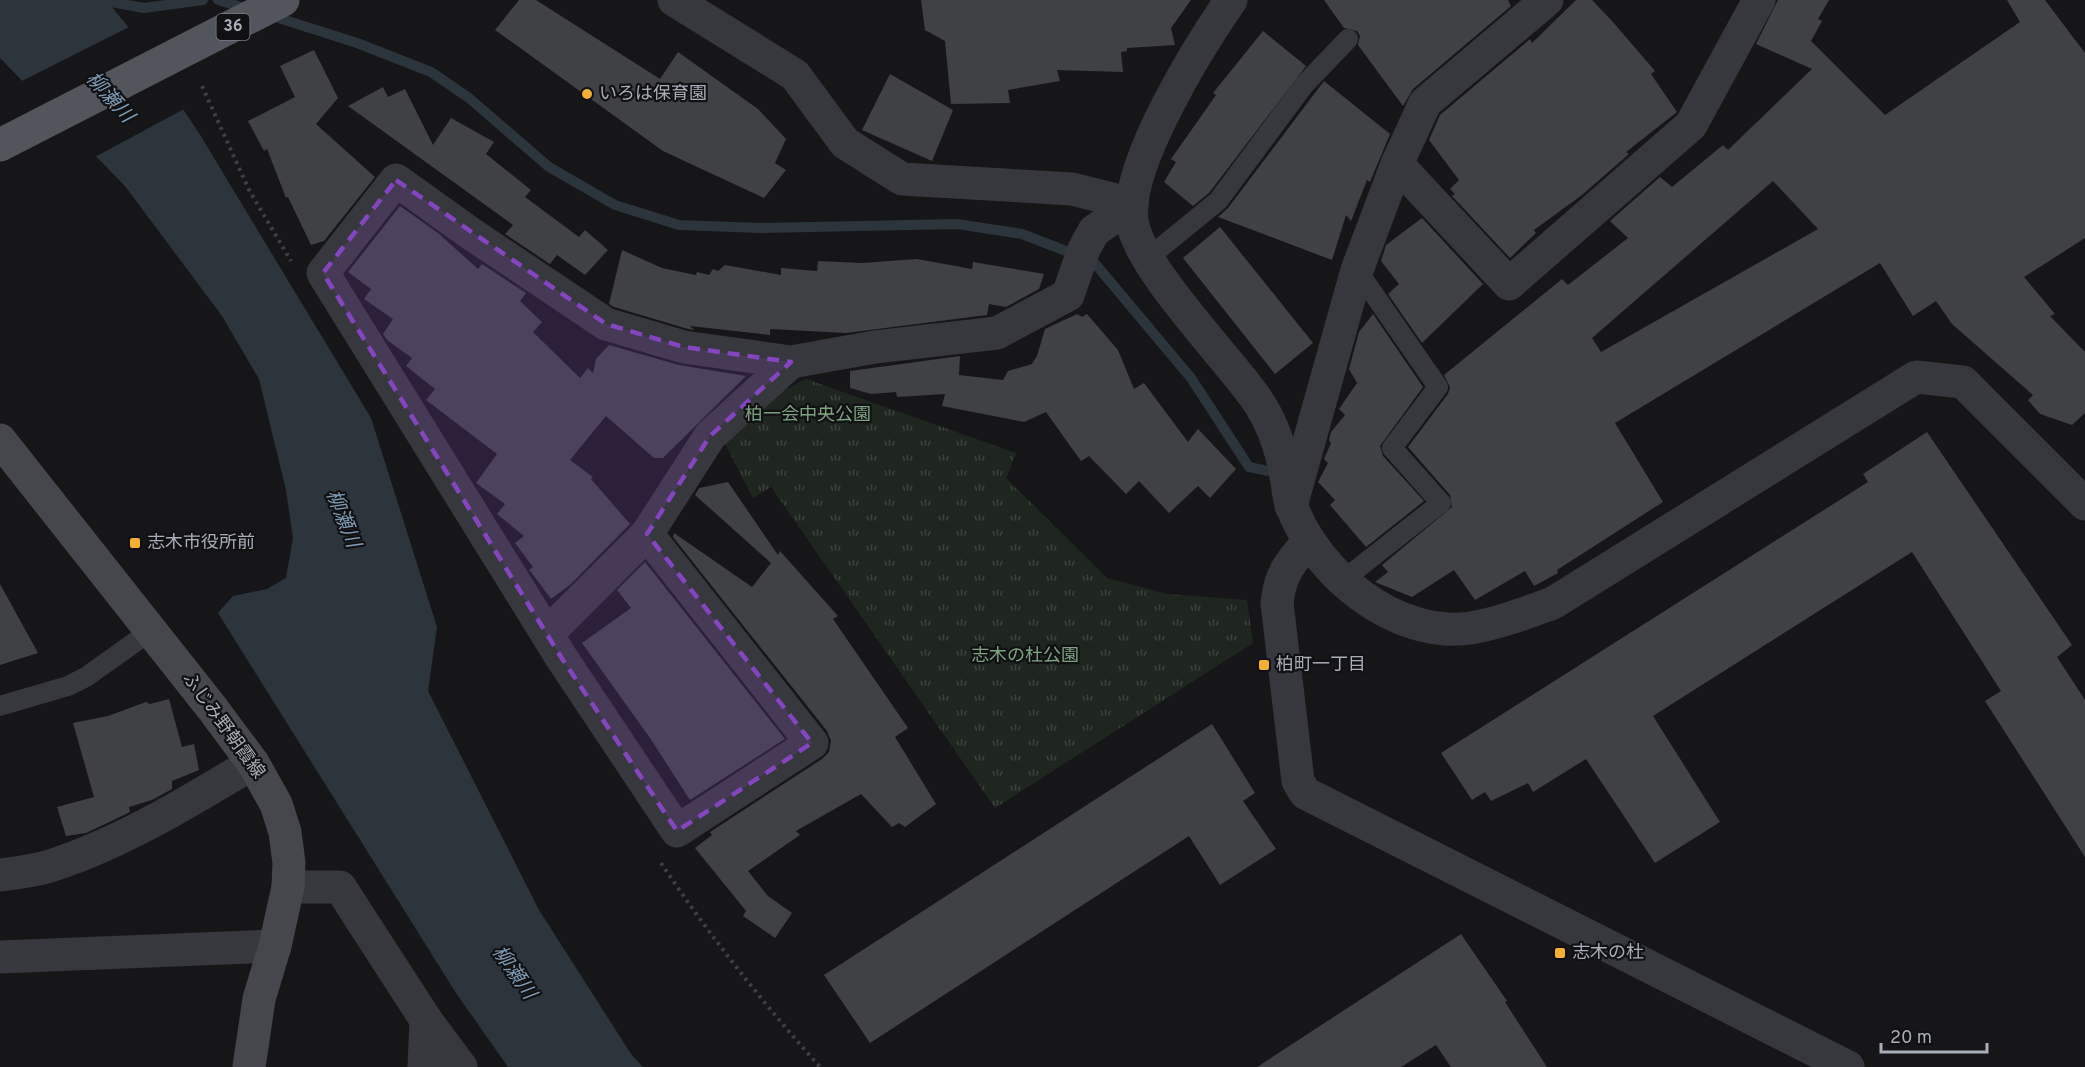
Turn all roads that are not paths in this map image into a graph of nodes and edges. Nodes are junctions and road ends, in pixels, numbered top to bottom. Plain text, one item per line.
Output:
1 (283, 0) edge
2 (674, 0) edge
3 (1231, 0) edge
4 (1547, 0) edge
5 (1759, 0) edge
6 (1348, 39) dead end
7 (0, 145) edge
8 (1397, 164) junction
9 (1132, 204) junction
10 (1148, 258) junction
11 (1357, 270) junction
12 (791, 362) junction
13 (0, 440) edge
14 (2085, 504) edge
15 (1291, 506) junction
16 (647, 534) junction
17 (1309, 541) junction
18 (1343, 580) junction
19 (152, 630) junction
20 (547, 634) junction
21 (0, 706) edge
22 (253, 763) junction
23 (0, 875) edge
24 (288, 886) junction
25 (275, 946) junction
26 (0, 957) edge
27 (426, 1020) junction
28 (249, 1067) edge
29 (424, 1067) edge
30 (461, 1067) edge
31 (1848, 1067) edge

1 - 7 main road, 36
2 - 9 street
3 - 9 street
4 - 8 street
5 - 8 street
6 - 10 lane
8 - 11 street
9 - 10 street
9 - 12 street
10 - 15 street
11 - 15 street
11 - 18 lane
12 - 16 street
12 - 20 street
13 - 19 main road, ふじみ野朝霞線
14 - 18 street
15 - 17 street
16 - 20 street
16 - 20 street
17 - 18 street
17 - 31 street
19 - 21 lane
19 - 22 main road, ふじみ野朝霞線
22 - 23 street
22 - 24 main road, ふじみ野朝霞線
24 - 25 main road, ふじみ野朝霞線
24 - 27 street
25 - 26 street
25 - 28 main road, ふじみ野朝霞線
27 - 29 street
27 - 30 street

